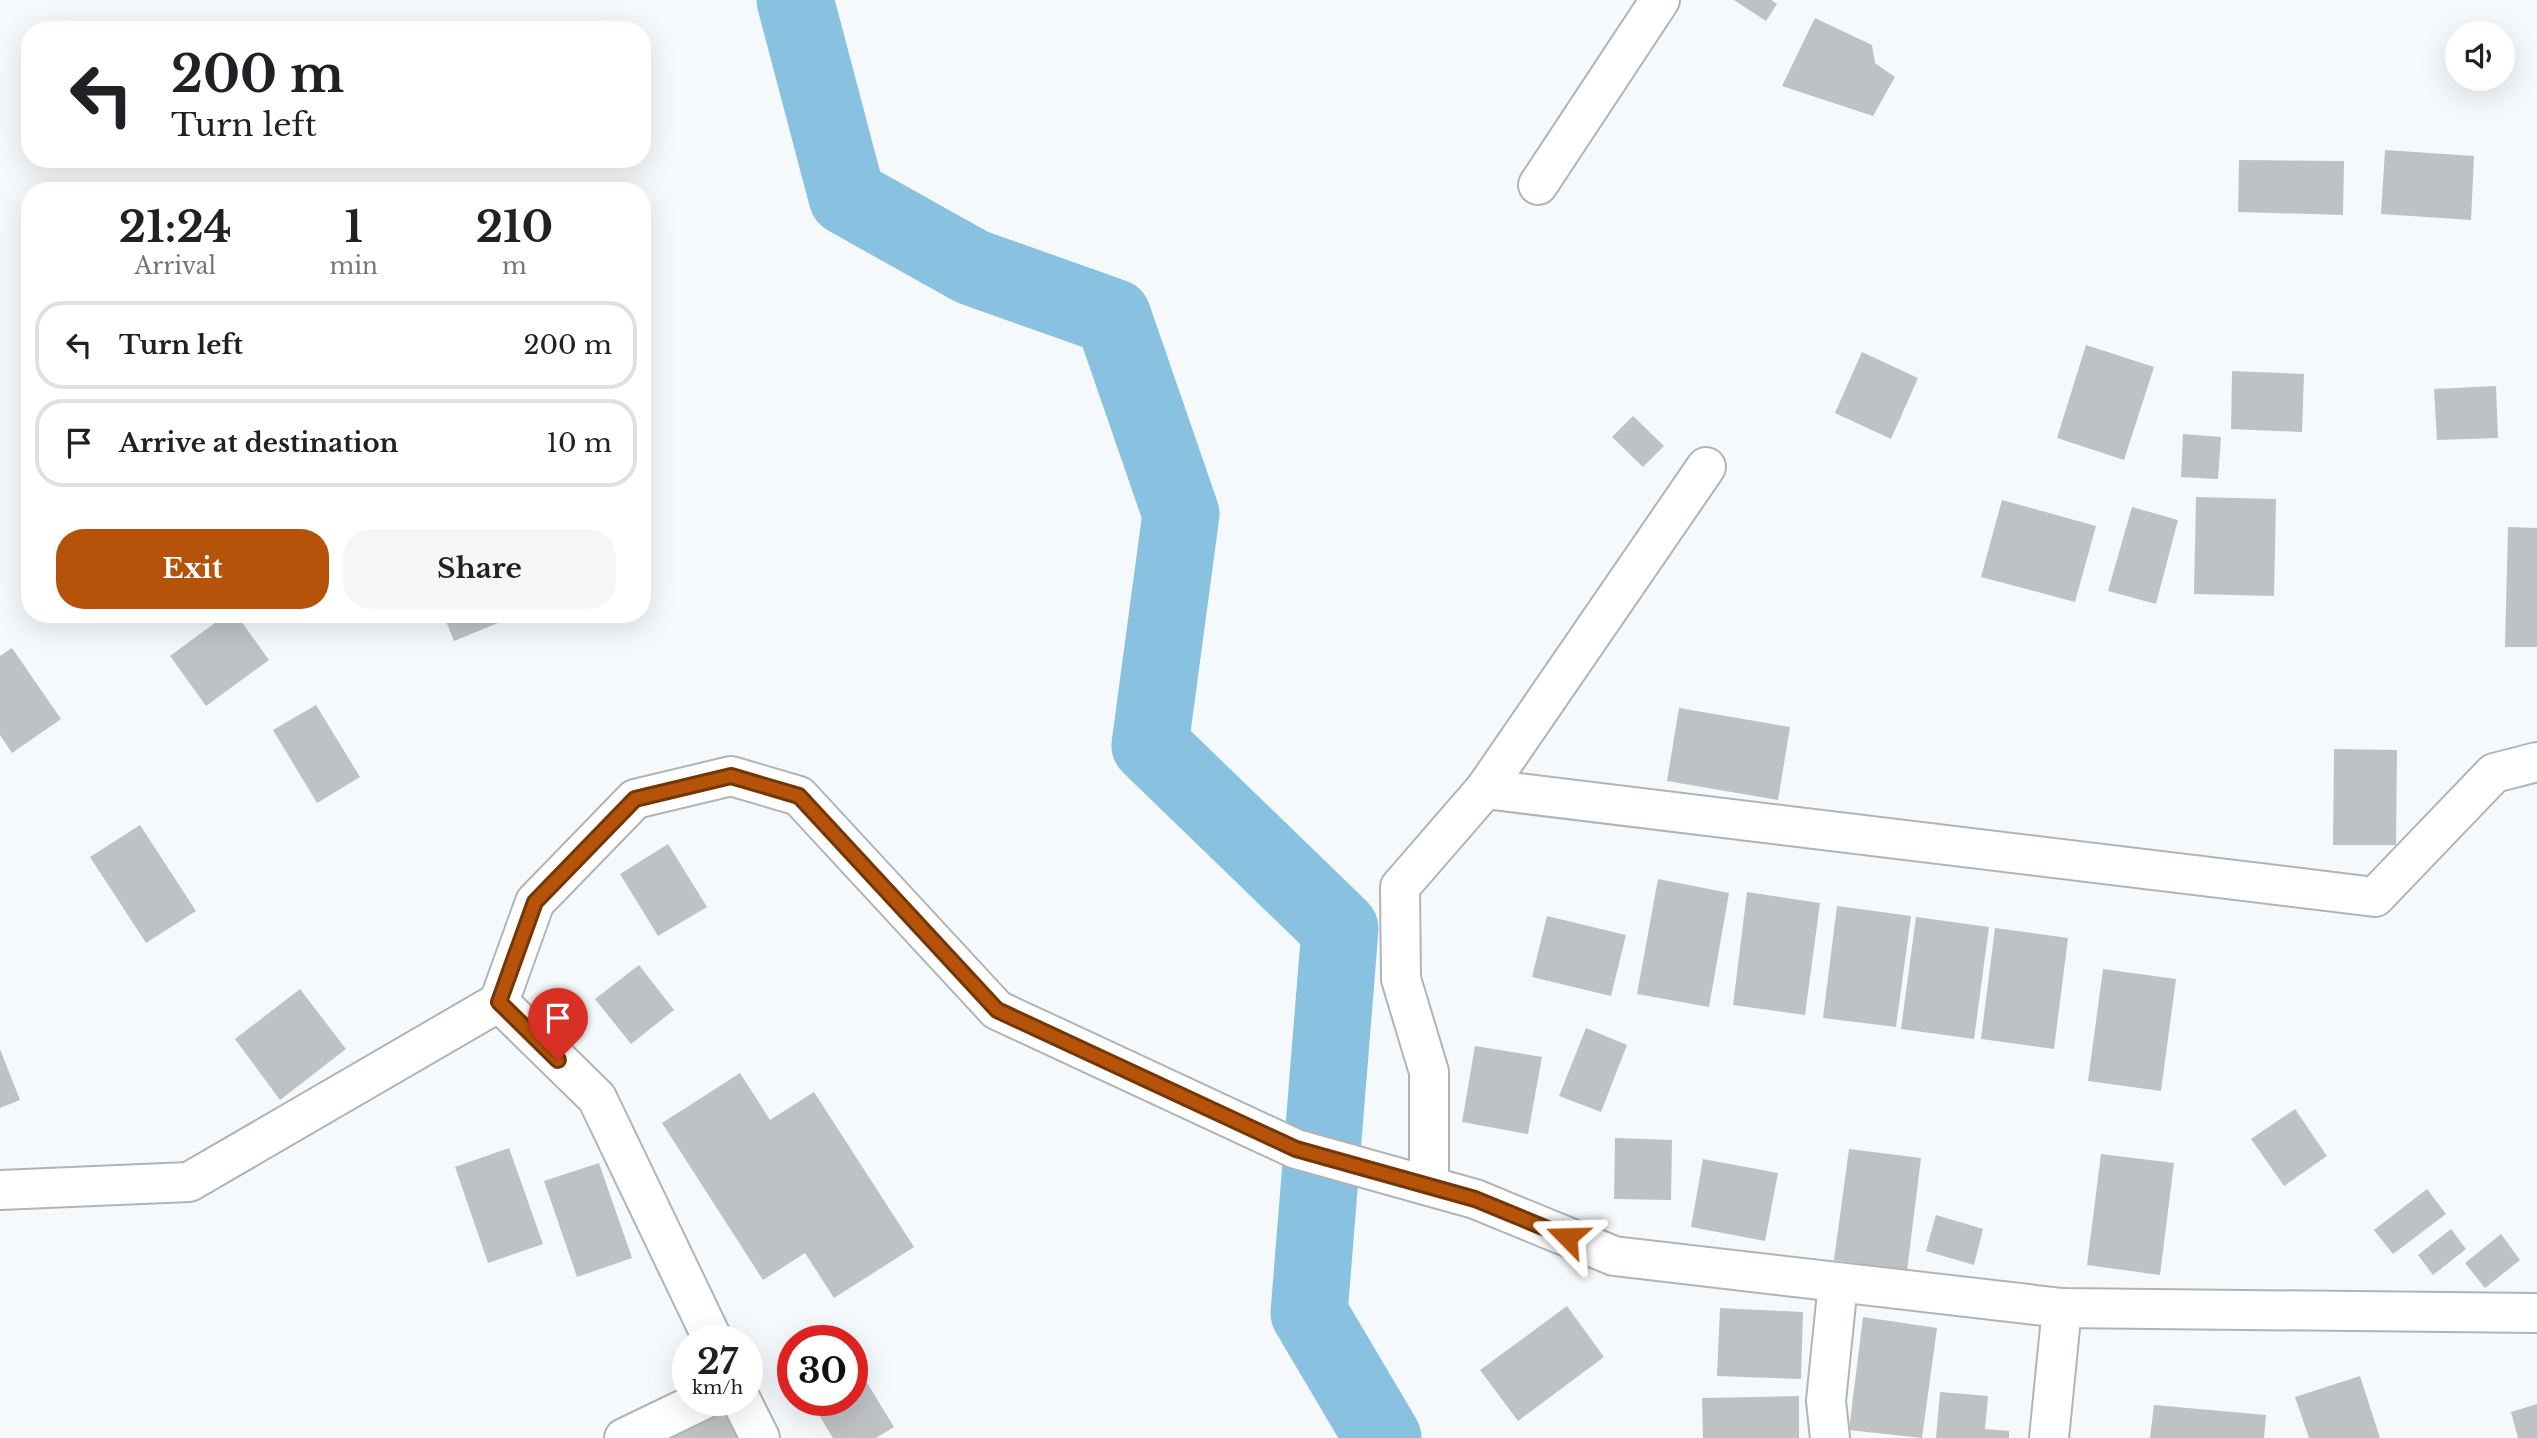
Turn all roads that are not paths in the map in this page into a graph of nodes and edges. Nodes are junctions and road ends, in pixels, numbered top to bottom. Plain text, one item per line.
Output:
1 (1660, 0) edge
2 (1538, 185) dead end
3 (1706, 467) dead end
4 (2537, 762) edge
5 (1485, 789) junction
6 (499, 1002) junction
7 (1429, 1186) junction
8 (0, 1190) edge
9 (1838, 1283) junction
10 (2062, 1308) junction
11 (2537, 1313) edge
12 (706, 1325) edge
13 (672, 1415) edge
14 (749, 1416) edge
15 (624, 1438) edge
16 (760, 1438) edge
17 (1830, 1438) edge
18 (2049, 1438) edge

1 - 2 street
3 - 5 street
4 - 5 street
5 - 7 street
6 - 7 street
6 - 8 street
6 - 12 street
7 - 9 street
9 - 10 street
9 - 17 street
10 - 11 street
10 - 18 street
13 - 15 street
14 - 16 street

